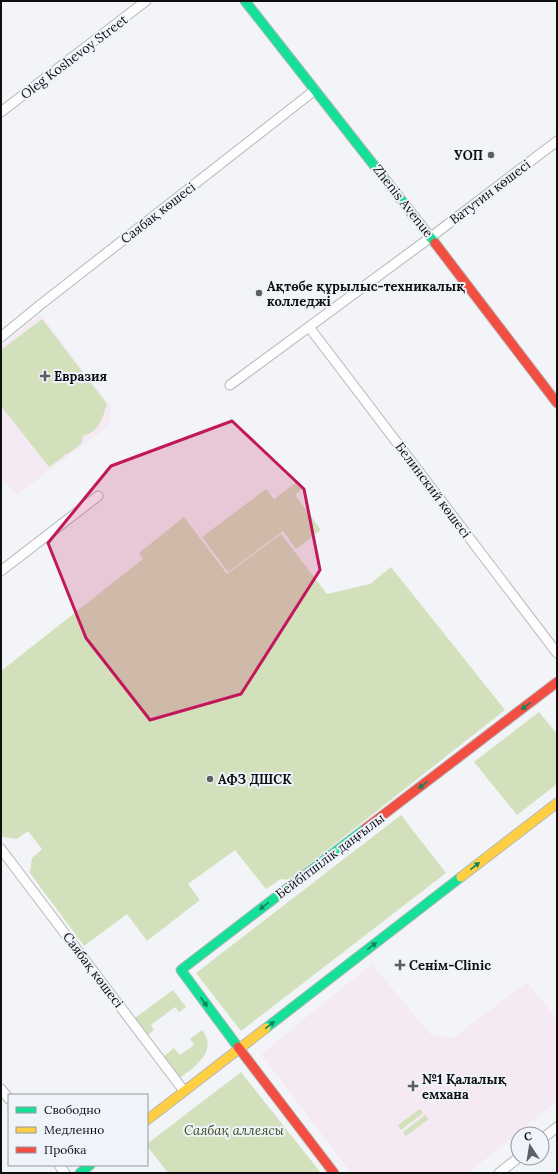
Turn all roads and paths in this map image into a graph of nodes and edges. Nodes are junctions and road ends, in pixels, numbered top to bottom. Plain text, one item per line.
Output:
1 (146, 1) edge
2 (245, 1) edge
3 (316, 90) junction
4 (1, 112) edge
5 (557, 142) edge
6 (431, 237) junction
7 (309, 327) junction
8 (1, 337) edge
9 (230, 385) dead end
10 (557, 403) edge
11 (98, 496) dead end
12 (1, 571) edge
13 (557, 653) edge
14 (557, 682) edge
15 (557, 803) edge
16 (1, 849) edge
17 (239, 1049) junction
18 (1, 1089) edge
19 (184, 1091) junction
20 (8, 1098) edge
21 (148, 1119) edge
22 (510, 1164) edge
23 (89, 1166) edge
24 (80, 1173) edge
25 (334, 1173) edge
26 (499, 1173) edge

1 - 4 street, Oleg Koshevoy Street
2 - 3 main road, Zhenis Avenue
3 - 6 main road, Zhenis Avenue
3 - 8 street, Саябақ көшесі
5 - 6 street, Ватутин көшесі
6 - 7 street, Ватутин көшесі
6 - 10 main road, Zhenis Avenue
7 - 9 street, Ватутин көшесі
7 - 13 street, Белинский көшесі
11 - 12 street
14 -> 17 main road, Бейбітшілік даңғылы
17 -> 15 main road
16 - 19 street, Саябақ көшесі
17 - 19 main road
17 - 25 main road
18 - 20 street
19 - 21 main road
22 - 26 street
23 - 24 main road

